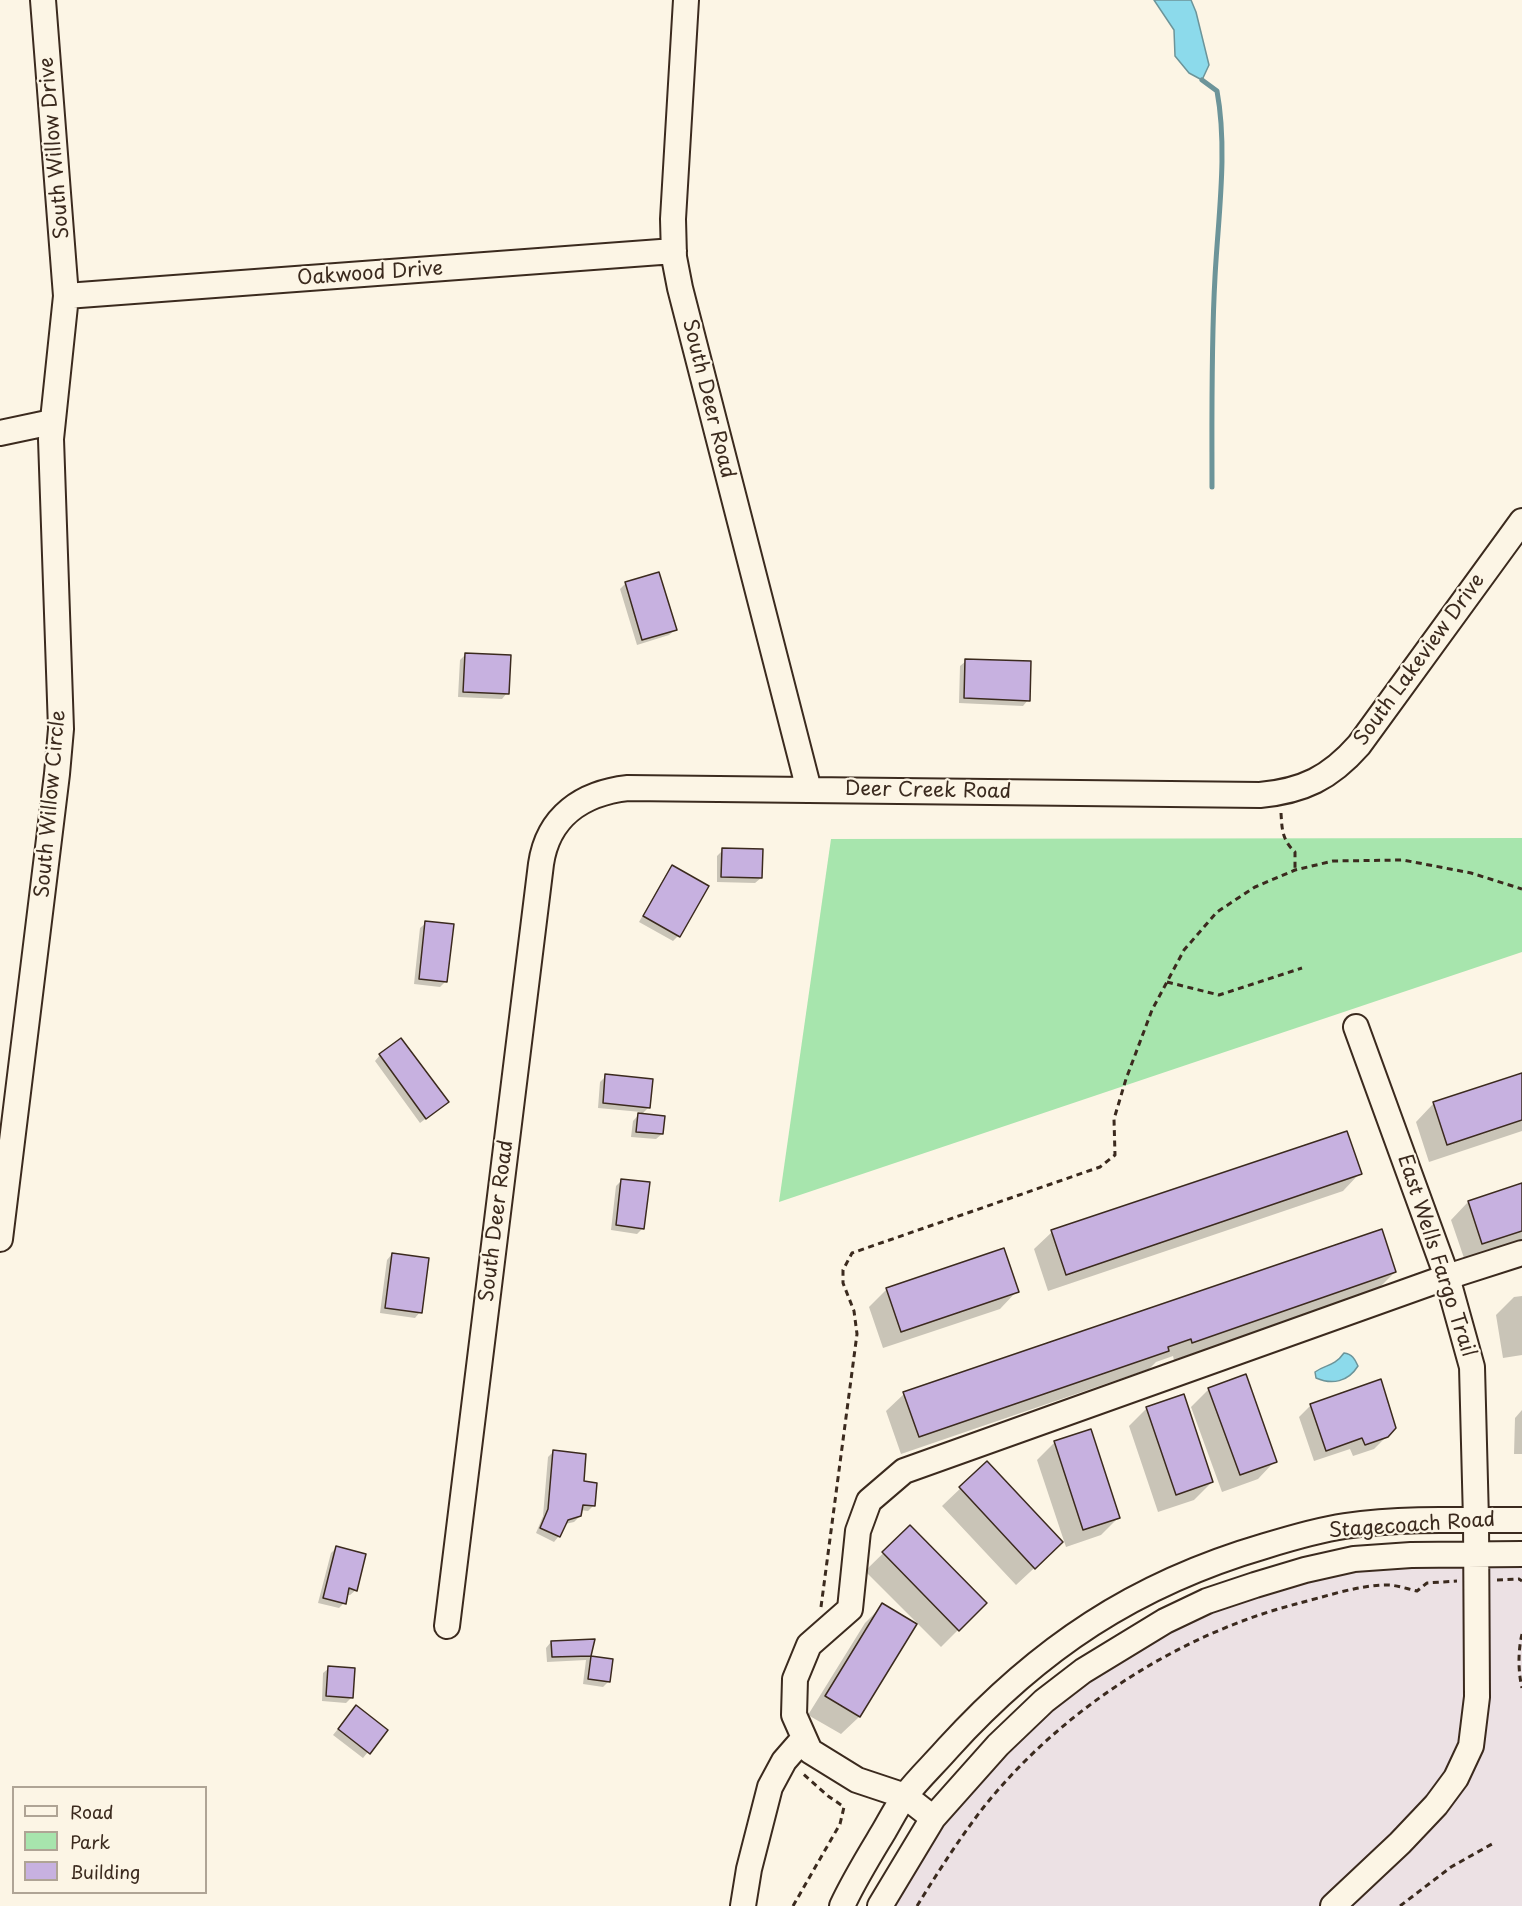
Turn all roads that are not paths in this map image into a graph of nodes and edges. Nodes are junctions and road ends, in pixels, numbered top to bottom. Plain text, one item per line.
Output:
1 (43, 0) edge
2 (686, 0) edge
3 (674, 251) junction
4 (66, 296) junction
5 (52, 422) junction
6 (0, 433) edge
7 (1522, 521) edge
8 (1305, 786) joint
9 (809, 790) junction
10 (559, 821) joint
11 (1356, 1027) dead end
12 (0, 1239) edge
13 (1522, 1253) edge
14 (1447, 1277) junction
15 (1476, 1520) junction
16 (1522, 1520) edge
17 (1476, 1554) junction
18 (1522, 1554) edge
19 (447, 1626) dead end
20 (797, 1746) junction
21 (905, 1796) junction
22 (933, 1818) junction
23 (743, 1906) edge
24 (842, 1906) edge
25 (880, 1906) edge
26 (1333, 1906) edge

1 - 4 street, South Willow Drive
2 - 3 street, South Deer Road
3 - 4 street, Oakwood Drive
3 - 9 street, South Deer Road
4 - 5 street, South Willow Circle
5 - 6 street
5 - 12 street, South Willow Circle
7 - 8 street, South Lakeview Drive
8 - 9 street, Deer Creek Road
9 - 10 street, Deer Creek Road
10 - 19 street, South Deer Road
11 - 14 street, East Wells Fargo Trail
13 - 14 street
14 - 15 street, East Wells Fargo Trail
14 - 20 street
15 - 16 street, Stagecoach Road
15 - 17 street, East Wells Fargo Trail
15 - 21 street, Stagecoach Road
17 - 18 street, Stagecoach Road
17 - 22 street, Stagecoach Road
17 - 26 street, East Wells Fargo Trail
20 - 21 street
20 - 23 street
21 - 22 street
21 - 24 street, Stagecoach Road
22 - 25 street, Stagecoach Road

